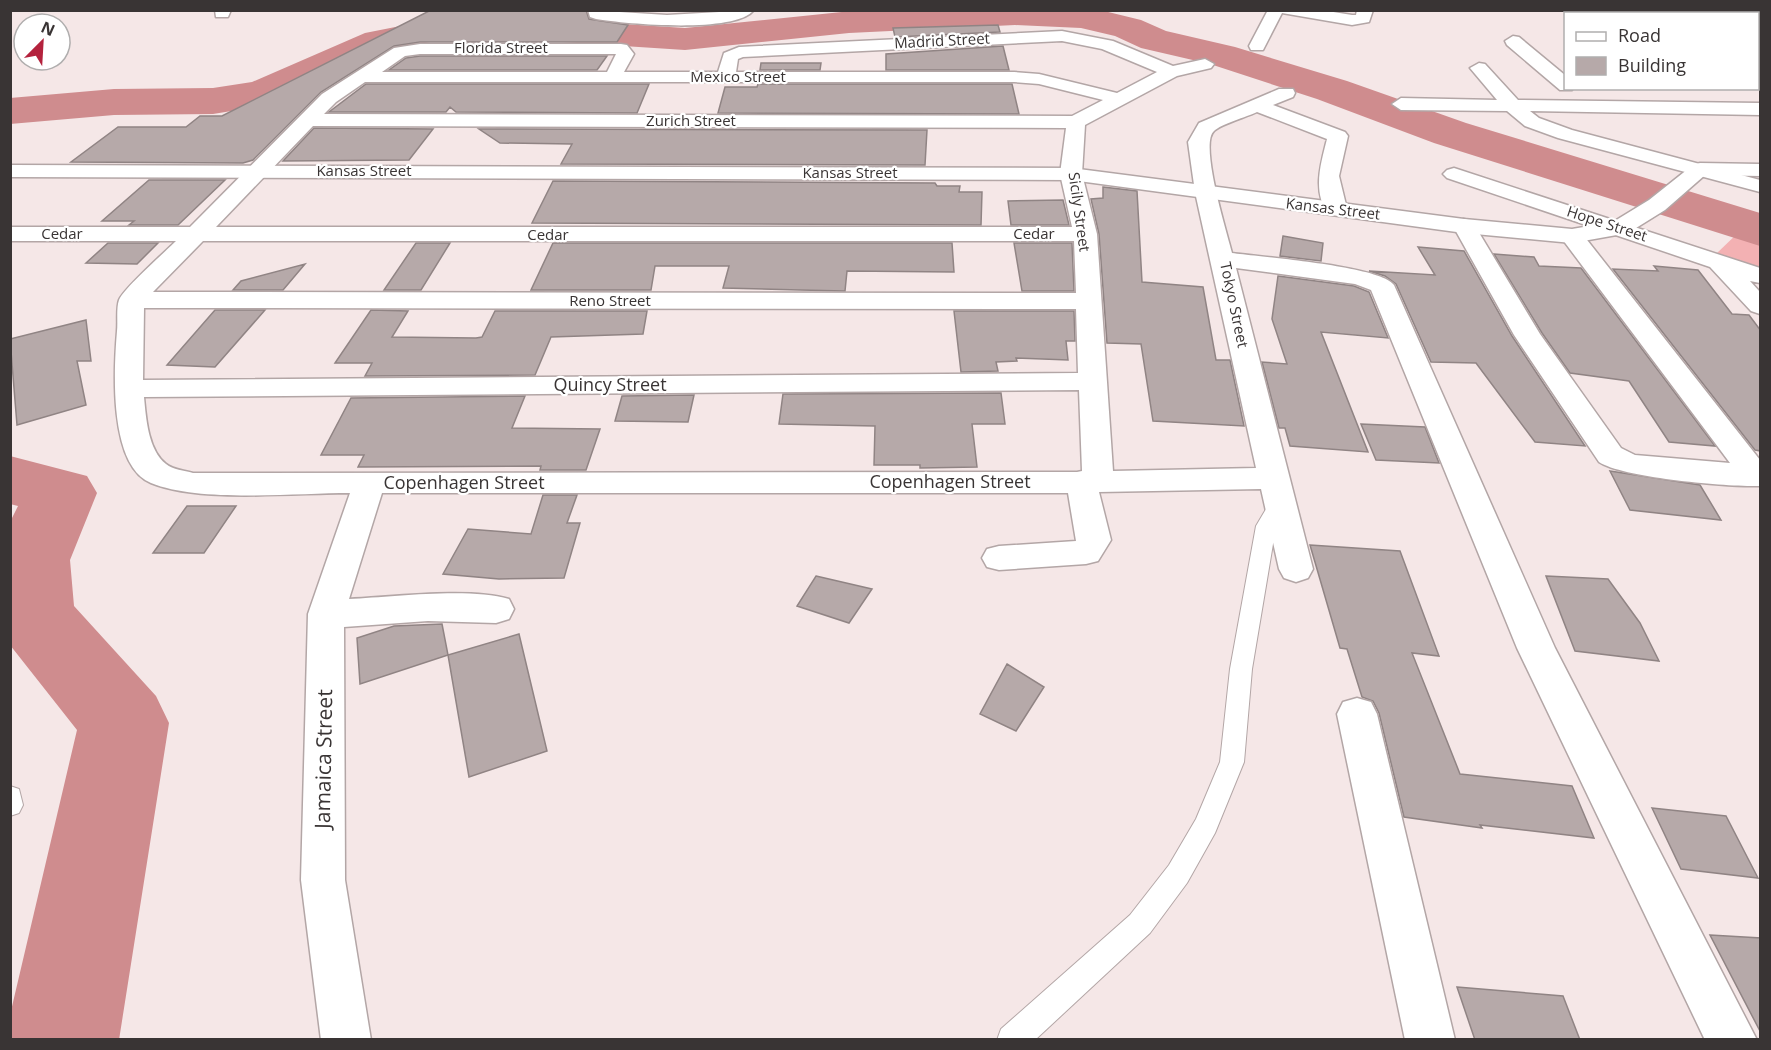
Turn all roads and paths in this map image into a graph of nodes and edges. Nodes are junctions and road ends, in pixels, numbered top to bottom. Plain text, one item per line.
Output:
1 (596, 10) edge
2 (747, 10) edge
3 (1276, 10) edge
4 (1287, 10) edge
5 (1365, 10) edge
6 (666, 15) edge
7 (955, 40) junction
8 (1513, 41) dead end
9 (1257, 46) dead end
10 (1205, 64) dead end
11 (1479, 68) dead end
12 (1171, 72) junction
13 (613, 76) junction
14 (966, 76) junction
15 (358, 77) junction
16 (726, 77) junction
17 (1564, 84) edge
18 (1428, 87) dead end
19 (1570, 90) edge
20 (1646, 90) edge
21 (1730, 90) edge
22 (1286, 93) dead end
23 (1116, 98) junction
24 (1401, 104) dead end
25 (1255, 105) junction
26 (1444, 105) junction
27 (1513, 105) junction
28 (1589, 106) junction
29 (1668, 107) junction
30 (1758, 109) edge
31 (307, 120) junction
32 (1076, 122) junction
33 (1700, 169) junction
34 (1761, 170) edge
35 (10, 171) edge
36 (255, 171) junction
37 (1071, 174) junction
38 (1454, 174) dead end
39 (1761, 186) edge
40 (1206, 192) junction
41 (1336, 209) junction
42 (1464, 226) junction
43 (1620, 228) junction
44 (10, 234) edge
45 (1085, 234) junction
46 (198, 235) junction
47 (1572, 236) junction
48 (1224, 259) junction
49 (1717, 261) junction
50 (1761, 276) edge
51 (132, 300) junction
52 (1088, 301) junction
53 (1761, 306) edge
54 (1092, 381) junction
55 (127, 389) junction
56 (1758, 476) edge
57 (1089, 482) junction
58 (369, 483) junction
59 (1276, 491) junction
60 (999, 558) dead end
61 (1296, 569) dead end
62 (496, 609) dead end
63 (326, 614) junction
64 (1358, 714) dead end
65 (10, 797) edge
66 (10, 805) edge
67 (346, 1040) edge
68 (1012, 1040) edge
69 (1431, 1040) edge
70 (1732, 1040) edge

1 - 6 street
2 - 6 street
3 - 9 street
4 - 5 street
7 - 12 street, Madrid Street
7 - 14 street
7 - 16 street, Madrid Street
8 - 17 street
10 - 12 street
11 - 27 street
12 - 23 street
13 - 15 street, Mexico Street
13 - 15 street, Florida Street
13 - 16 street, Mexico Street
14 - 16 street, Mexico Street
14 - 23 street, Mexico Street
15 - 31 street
18 - 26 street
19 - 28 street
20 - 29 street
21 - 30 street
22 - 25 street, Tokyo Street
23 - 32 street
24 - 26 street
25 - 40 street, Tokyo Street
25 - 41 street
26 - 27 street
27 - 28 street
27 - 33 street
28 - 29 street
29 - 30 street
31 - 32 street, Zurich Street
31 - 36 street
32 - 37 street, Sicily Street
33 - 34 street
33 - 39 street
33 - 43 street, Kansas Street
35 - 36 street, Kansas Street
36 - 37 street, Kansas Street
36 - 46 street
37 - 40 street, Kansas Street
37 - 45 street, Sicily Street
38 - 43 street, Hope Street
40 - 41 street, Kansas Street
40 - 48 street, Tokyo Street
41 - 42 street, Kansas Street
42 - 47 street, Kansas Street
42 - 56 street
43 - 47 street, Kansas Street
43 - 49 street, Hope Street
44 - 46 street, Cedar
45 - 46 street, Cedar
45 - 52 street, Sicily Street
46 - 51 street
47 - 56 street
48 - 59 street, Tokyo Street
48 - 70 street
49 - 50 street, Hope Street
49 - 53 street
51 - 52 street, Reno Street
51 - 55 street, Copenhagen Street
52 - 54 street, Sicily Street
54 - 55 street, Quincy Street
54 - 57 street, Sicily Street
55 - 58 street, Copenhagen Street
57 - 58 street, Copenhagen Street
57 - 59 street, Copenhagen Street
57 - 60 street, Sicily Street
58 - 63 street, Jamaica Street
59 - 61 street, Tokyo Street
59 - 68 lane
62 - 63 street
63 - 67 street, Jamaica Street
64 - 69 street
65 - 66 lane

